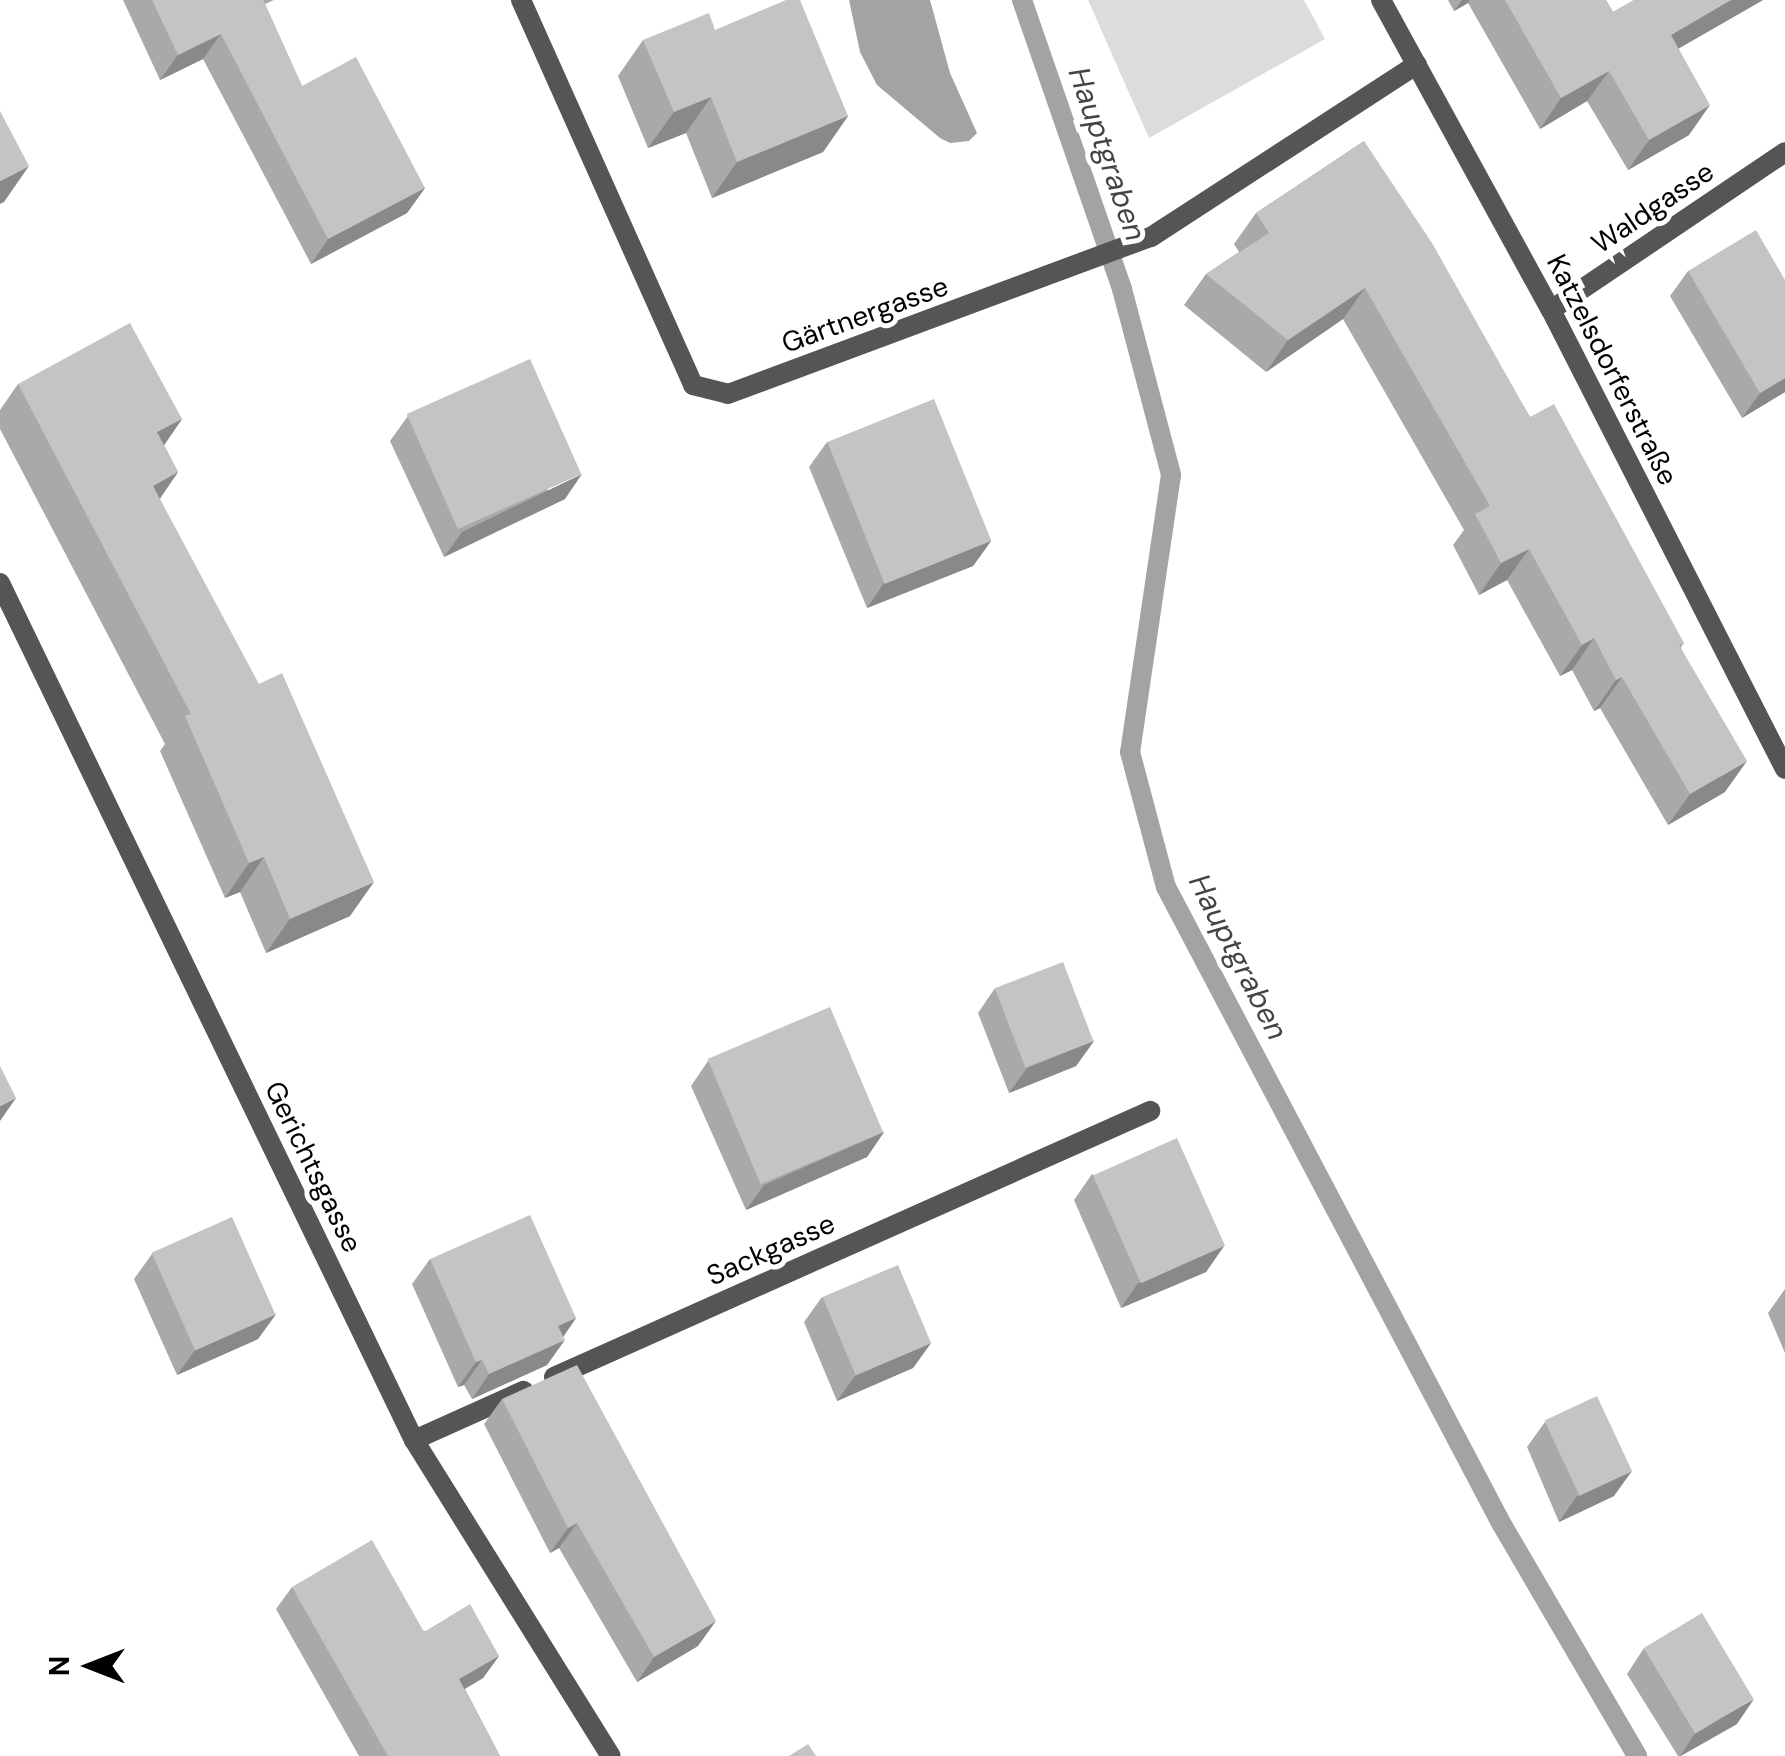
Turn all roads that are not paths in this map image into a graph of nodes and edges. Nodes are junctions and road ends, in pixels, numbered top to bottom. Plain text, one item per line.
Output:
1 (521, 0) edge
2 (1381, 0) edge
3 (1417, 64) junction
4 (1785, 152) edge
5 (1552, 310) junction
6 (0, 583) edge
7 (1785, 769) edge
8 (1150, 1110) dead end
9 (414, 1440) junction
10 (611, 1756) edge

1 - 3 street, Gärtnergasse
2 - 3 street, Katzelsdorferstraße
3 - 5 street, Katzelsdorferstraße
4 - 5 street, Waldgasse
5 - 7 street, Katzelsdorferstraße
6 - 9 street, Gerichtsgasse
8 - 9 street, Sackgasse
9 - 10 street, Gerichtsgasse

